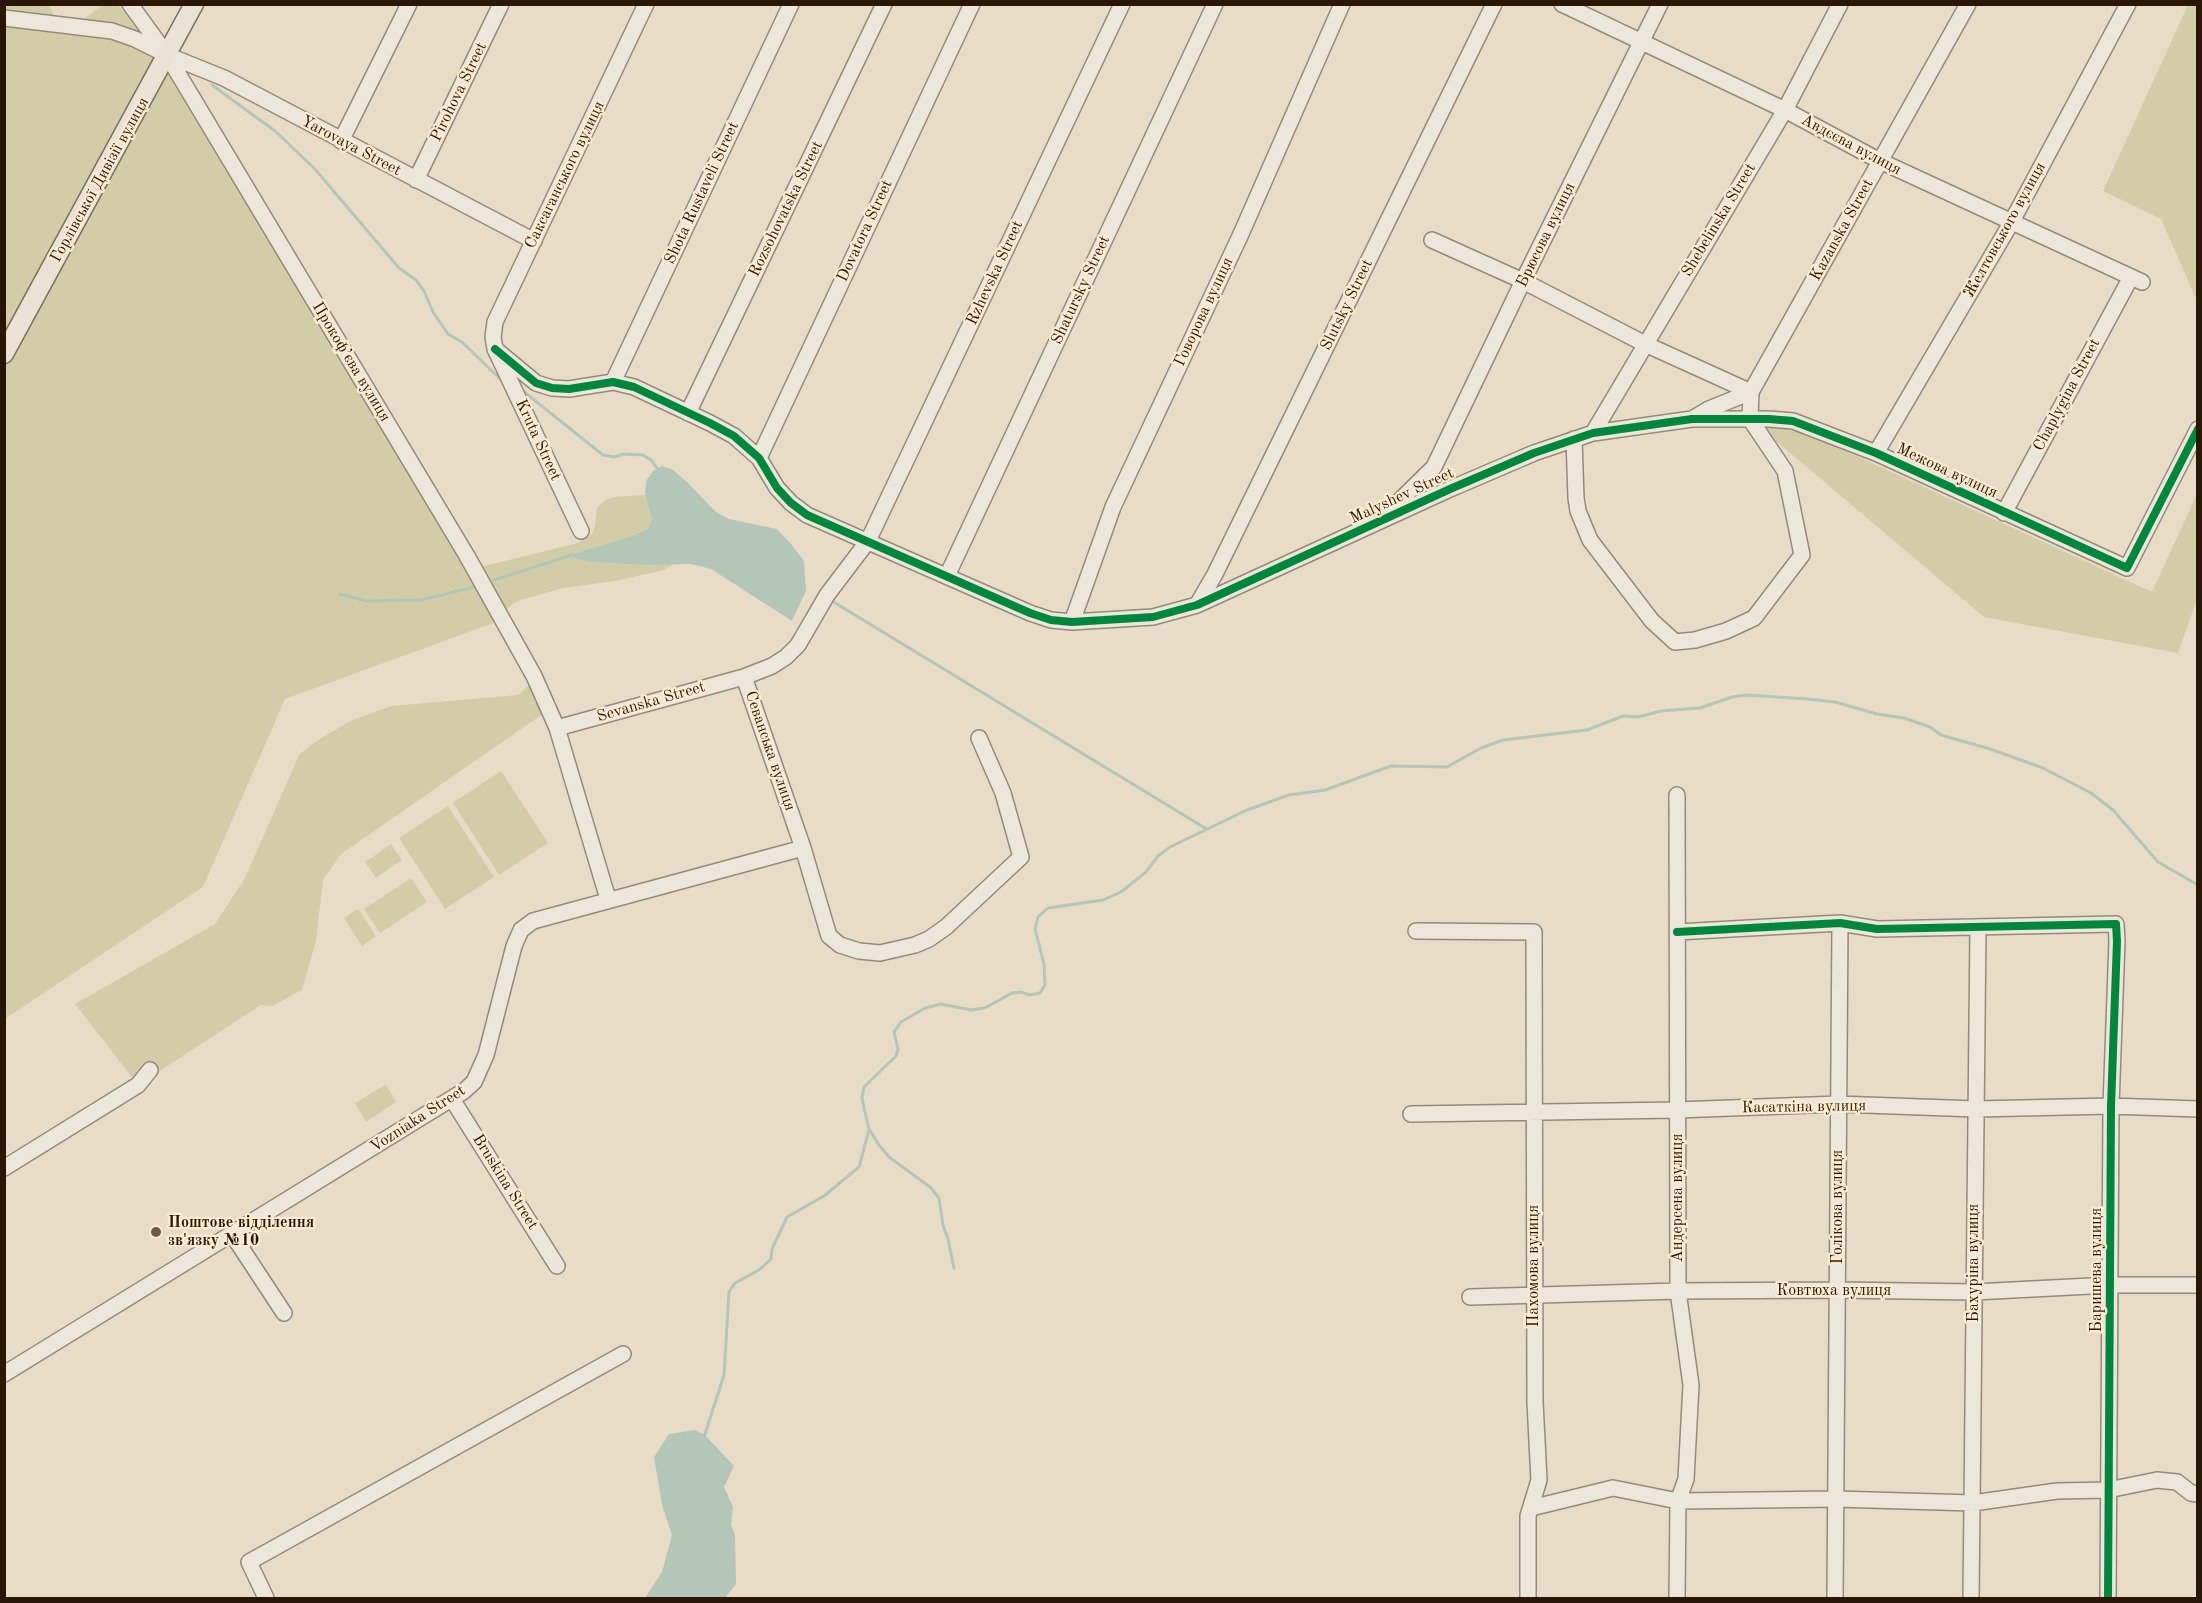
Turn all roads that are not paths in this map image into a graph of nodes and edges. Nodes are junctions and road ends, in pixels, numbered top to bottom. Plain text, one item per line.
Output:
1 (130, 4) edge
2 (194, 4) edge
3 (409, 4) edge
4 (501, 4) edge
5 (646, 4) edge
6 (791, 4) edge
7 (884, 4) edge
8 (972, 4) edge
9 (1122, 4) edge
10 (1215, 4) edge
11 (1342, 4) edge
12 (1494, 4) edge
13 (1562, 4) edge
14 (1660, 4) edge
15 (1840, 4) edge
16 (1968, 4) edge
17 (2128, 4) edge
18 (4, 18) edge
19 (1641, 42) junction
20 (167, 56) junction
21 (1785, 110) junction
22 (341, 141) junction
23 (1880, 161) junction
24 (417, 180) junction
25 (2011, 223) junction
26 (1432, 240) dead end
27 (534, 241) junction
28 (2136, 280) joint
29 (1523, 281) junction
30 (1645, 344) junction
31 (495, 349) junction
32 (4, 354) edge
33 (613, 382) junction
34 (1751, 392) junction
35 (688, 413) junction
36 (1750, 419) junction
37 (1692, 420) junction
38 (2198, 429) edge
39 (1593, 433) junction
40 (1574, 439) junction
41 (1876, 453) junction
42 (759, 458) junction
43 (1434, 467) junction
44 (1450, 489) junction
45 (2004, 513) junction
46 (1377, 522) junction
47 (581, 531) dead end
48 (868, 541) junction
49 (1215, 574) junction
50 (947, 576) junction
51 (1238, 587) junction
52 (1197, 605) junction
53 (1072, 622) junction
54 (744, 677) junction
55 (557, 728) junction
56 (979, 738) dead end
57 (1677, 795) dead end
58 (803, 848) junction
59 (608, 899) junction
60 (1840, 924) junction
61 (1978, 928) junction
62 (1416, 931) dead end
63 (1677, 932) junction
64 (150, 1070) dead end
65 (452, 1099) junction
66 (1838, 1104) junction
67 (2111, 1106) junction
68 (1976, 1109) junction
69 (2198, 1109) edge
70 (1677, 1110) junction
71 (1533, 1113) junction
72 (1411, 1114) dead end
73 (4, 1168) edge
74 (232, 1234) junction
75 (557, 1266) dead end
76 (2110, 1285) junction
77 (2198, 1285) edge
78 (1837, 1290) junction
79 (1678, 1291) junction
80 (1974, 1292) junction
81 (1534, 1294) junction
82 (1470, 1297) dead end
83 (284, 1313) dead end
84 (623, 1354) dead end
85 (4, 1374) edge
86 (2108, 1490) junction
87 (2198, 1494) edge
88 (1836, 1499) junction
89 (1678, 1501) junction
90 (1973, 1503) junction
91 (1531, 1508) junction
92 (266, 1599) edge
93 (1528, 1599) edge
94 (1677, 1599) edge
95 (1835, 1599) edge
96 (1971, 1599) edge
97 (2108, 1599) edge

1 - 20 street, Прокоф’єва вулиця
2 - 20 main road, Горлівської Дивізії вулиця
3 - 22 street
4 - 24 street, Pirohova Street
5 - 27 street, Саксаганського вулиця
6 - 33 street, Shota Rustaveli Street
7 - 35 street, Rozsohovatska Street
8 - 42 street, Dovatora Street
9 - 48 street, Rzhevska Street
10 - 50 street, Shatursky Street
11 - 53 street, Говорова вулиця
12 - 49 street, Slutsky Street
13 - 19 street, Авдєєва вулиця
14 - 19 street, Брюсова вулиця
15 - 21 street, Shebelinska Street
16 - 23 street, Kazanska Street
17 - 25 street, Желтовського вулиця
18 - 20 street, Yarovaya Street
19 - 21 street, Авдєєва вулиця
19 - 29 street, Брюсова вулиця
20 - 22 street, Yarovaya Street
20 - 32 main road, Горлівської Дивізії вулиця
20 - 55 street, Прокоф’єва вулиця
21 - 23 street, Авдєєва вулиця
21 - 30 street, Shebelinska Street
22 - 24 street, Yarovaya Street
23 - 25 street, Авдєєва вулиця
23 - 34 street, Kazanska Street
24 - 27 street, Yarovaya Street
25 - 28 street, Авдєєва вулиця
25 - 41 street, Желтовського вулиця
26 - 29 street
27 - 31 street, Саксаганського вулиця
28 - 45 street, Chaplygina Street
29 - 30 street
29 - 43 street, Брюсова вулиця
30 - 34 street
30 - 39 street, Shebelinska Street
31 - 33 street
31 - 47 street, Kruta Street
33 - 35 street, Malyshev Street
34 - 36 street, Kazanska Street
34 - 37 street
35 - 42 street, Malyshev Street
36 - 37 street, Malyshev Street
36 - 40 street
36 - 41 street, Межова вулиця
37 - 39 street, Malyshev Street
38 - 45 street, Межова вулиця
39 - 40 street, Malyshev Street
40 - 44 street, Malyshev Street
41 - 45 street, Межова вулиця
42 - 48 street, Malyshev Street
43 - 44 street
43 - 46 street, Брюсова вулиця
44 - 46 street, Malyshev Street
46 - 51 street, Malyshev Street
48 - 50 street, Malyshev Street
48 - 54 street, Севанська вулиця
49 - 51 street
49 - 52 street, Slutsky Street
50 - 53 street, Malyshev Street
51 - 52 street, Malyshev Street
52 - 53 street, Malyshev Street
54 - 55 street, Sevanska Street
54 - 58 street, Севанська вулиця
55 - 59 street, Прокоф’єва вулиця
56 - 58 street, Севанська вулиця
57 - 63 street, Андерсена вулиця
58 - 59 street, Vozniaka Street
59 - 65 street, Vozniaka Street
60 - 61 street
60 - 63 street
60 - 66 street, Голікова вулиця
61 - 67 street, Баришева вулиця
61 - 68 street, Бахуріна вулиця
62 - 71 street, Пахомова вулиця
63 - 70 street, Андерсена вулиця
64 - 73 street
65 - 74 street, Vozniaka Street
65 - 75 street, Bruskina Street
66 - 68 street, Касаткіна вулиця
66 - 70 street, Касаткіна вулиця
66 - 78 street, Голікова вулиця
67 - 68 street, Касаткіна вулиця
67 - 69 street, Касаткіна вулиця
67 - 76 street, Баришева вулиця
68 - 80 street, Бахуріна вулиця
70 - 71 street, Касаткіна вулиця
70 - 79 street, Андерсена вулиця
71 - 72 street, Касаткіна вулиця
71 - 81 street, Пахомова вулиця
74 - 83 street
74 - 85 street, Vozniaka Street
76 - 77 street, Ковтюха вулиця
76 - 80 street, Ковтюха вулиця
76 - 86 street, Баришева вулиця
78 - 79 street, Ковтюха вулиця
78 - 80 street, Ковтюха вулиця
78 - 88 street, Голікова вулиця
79 - 81 street, Ковтюха вулиця
79 - 89 street, Андерсена вулиця
80 - 90 street, Бахуріна вулиця
81 - 82 street, Ковтюха вулиця
81 - 91 street, Пахомова вулиця
84 - 92 street
86 - 87 street
86 - 90 street
86 - 97 street, Баришева вулиця
88 - 89 street
88 - 90 street
88 - 95 street, Голікова вулиця
89 - 91 street
89 - 94 street, Андерсена вулиця
90 - 96 street, Бахуріна вулиця
91 - 93 street, Пахомова вулиця

